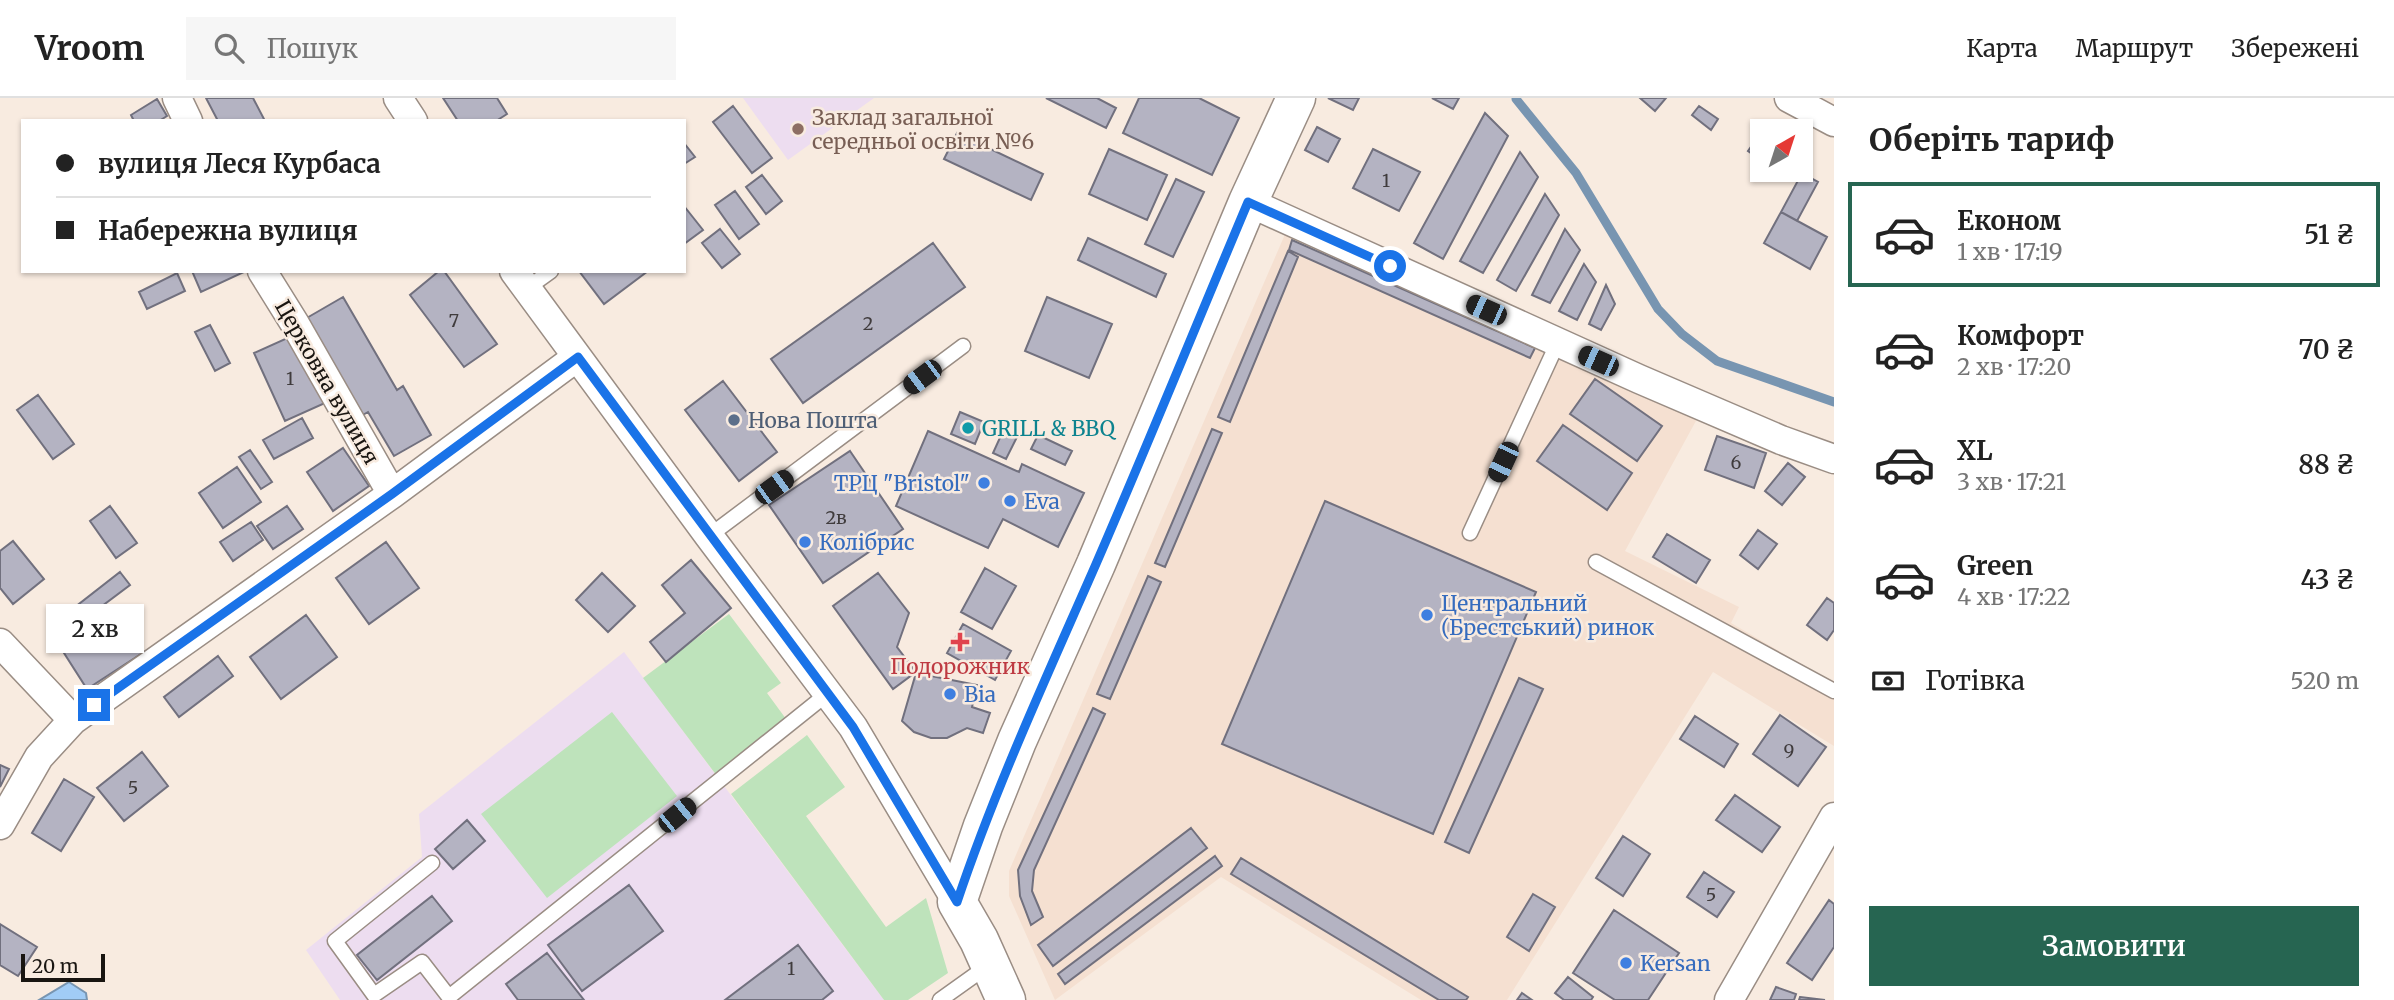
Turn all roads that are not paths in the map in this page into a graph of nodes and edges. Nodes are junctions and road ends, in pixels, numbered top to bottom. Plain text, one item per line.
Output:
1 (177, 98) edge
2 (398, 98) edge
3 (1296, 98) edge
4 (1789, 98) edge
5 (187, 119) edge
6 (412, 119) edge
7 (1834, 122) edge
8 (1248, 202) junction
9 (263, 273) edge
10 (544, 273) edge
11 (520, 280) edge
12 (1558, 342) junction
13 (963, 346) dead end
14 (578, 357) junction
15 (1834, 459) edge
16 (392, 494) junction
17 (1470, 533) dead end
18 (709, 536) junction
19 (1596, 562) dead end
20 (0, 643) edge
21 (1834, 691) edge
22 (828, 694) junction
23 (73, 720) junction
24 (1834, 817) edge
25 (0, 825) edge
26 (432, 863) dead end
27 (957, 902) junction
28 (990, 964) junction
29 (940, 1000) edge
30 (1006, 1000) edge
31 (1729, 1000) edge

1 - 5 street
2 - 6 street
3 - 8 main road
4 - 7 street
8 - 12 street
8 - 27 main road
9 - 16 street, Церковна вулиця
10 - 11 lane
11 - 14 street
12 - 15 street
12 - 17 lane
13 - 18 lane
14 - 16 street
14 - 18 street
16 - 23 street
18 - 22 street
19 - 21 lane
20 - 23 street
22 - 26 lane
22 - 27 street
23 - 25 street
24 - 31 street
27 - 28 main road
28 - 29 lane
28 - 30 main road

